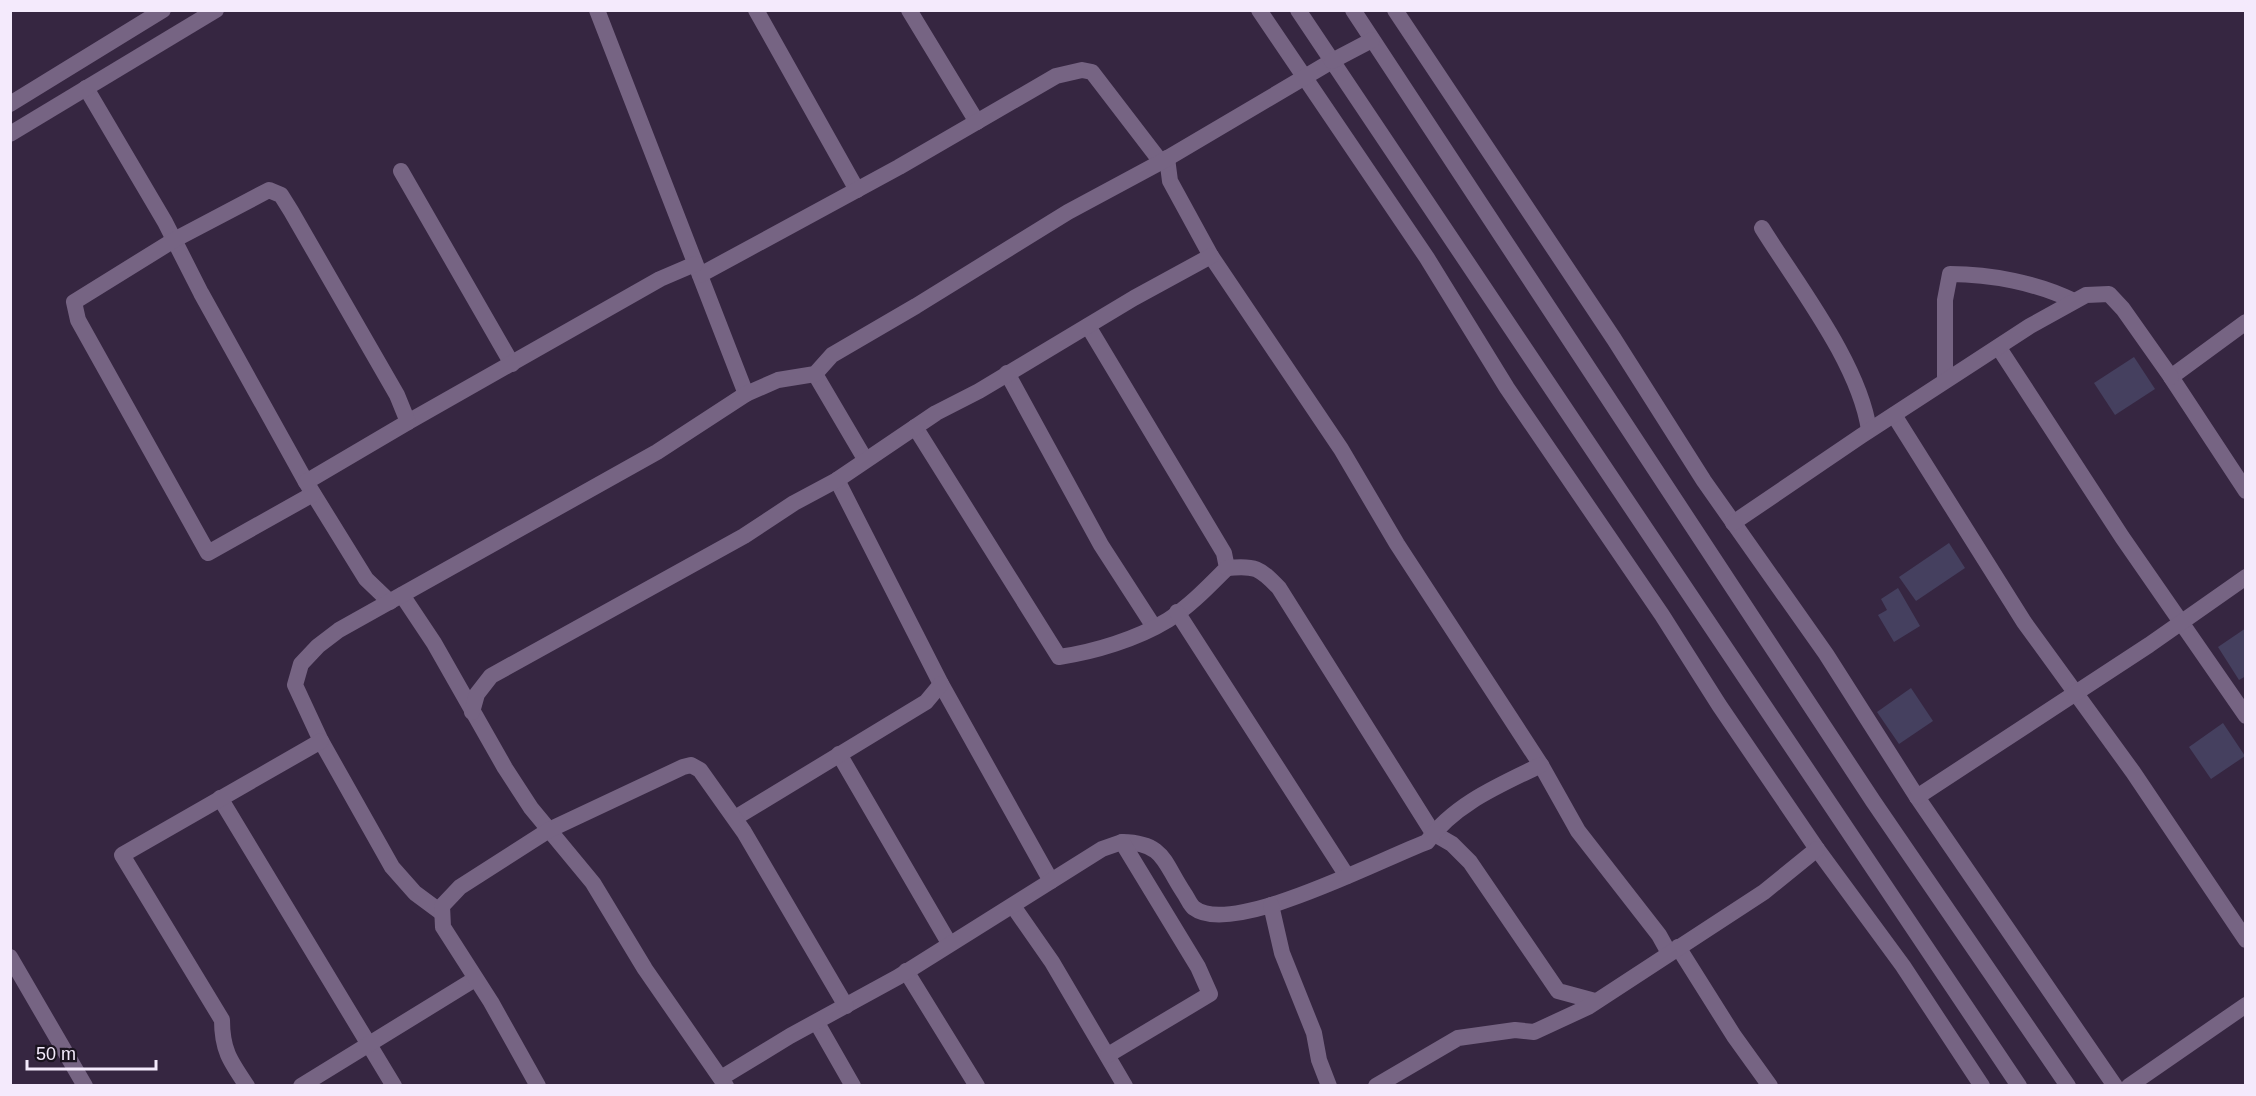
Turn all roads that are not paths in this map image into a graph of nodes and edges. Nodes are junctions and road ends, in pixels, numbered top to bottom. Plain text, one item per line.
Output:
1 (164, 10) edge
2 (216, 10) edge
3 (597, 10) edge
4 (756, 10) edge
5 (909, 10) edge
6 (1259, 10) edge
7 (1298, 10) edge
8 (1353, 10) edge
9 (1395, 10) edge
10 (1372, 40) junction
11 (1332, 61) junction
12 (73, 66) junction
13 (1304, 78) junction
14 (86, 88) junction
15 (10, 104) edge
16 (976, 122) junction
17 (10, 134) edge
18 (1164, 160) junction
19 (401, 171) dead end
20 (857, 189) junction
21 (1762, 228) dead end
22 (174, 240) junction
23 (1211, 256) junction
24 (698, 269) junction
25 (2074, 301) junction
26 (2246, 322) edge
27 (1088, 326) junction
28 (1999, 348) junction
29 (512, 364) junction
30 (815, 374) junction
31 (1007, 374) junction
32 (2171, 377) junction
33 (1945, 380) junction
34 (746, 394) junction
35 (1894, 414) junction
36 (408, 422) junction
37 (915, 427) junction
38 (1869, 430) junction
39 (865, 459) junction
40 (837, 480) junction
41 (309, 488) junction
42 (2246, 491) edge
43 (1733, 523) junction
44 (1227, 568) junction
45 (2246, 577) edge
46 (396, 598) junction
47 (1177, 612) junction
48 (2181, 623) junction
49 (1154, 627) junction
50 (941, 684) junction
51 (2074, 694) junction
52 (472, 712) junction
53 (2246, 716) edge
54 (321, 741) junction
55 (839, 754) junction
56 (1541, 765) junction
57 (1917, 797) junction
58 (220, 798) junction
59 (735, 818) junction
60 (549, 830) junction
61 (1433, 833) junction
62 (1122, 842) junction
63 (1817, 849) junction
64 (1347, 876) junction
65 (1051, 881) junction
66 (1271, 905) junction
67 (1013, 906) junction
68 (442, 913) junction
69 (2246, 940) edge
70 (949, 943) junction
71 (1673, 950) junction
72 (10, 957) edge
73 (906, 971) junction
74 (475, 979) junction
75 (1595, 1001) junction
76 (2246, 1005) edge
77 (846, 1006) junction
78 (817, 1023) junction
79 (368, 1044) junction
80 (1108, 1055) junction
81 (724, 1082) edge
82 (85, 1086) edge
83 (247, 1086) edge
84 (301, 1086) edge
85 (394, 1086) edge
86 (538, 1086) edge
87 (853, 1086) edge
88 (977, 1086) edge
89 (1125, 1086) edge
90 (1329, 1086) edge
91 (1376, 1086) edge
92 (1770, 1086) edge
93 (1982, 1086) edge
94 (2019, 1086) edge
95 (2068, 1086) edge
96 (2115, 1086) edge
97 (2129, 1086) edge

1 - 12 street
2 - 14 street
3 - 24 street
4 - 20 street
5 - 16 street
6 - 13 street
7 - 11 street
8 - 10 street
9 - 43 street
10 - 11 street
10 - 95 street
11 - 13 street
11 - 94 street
12 - 14 street
12 - 15 street
13 - 18 street
13 - 63 street
14 - 17 street
14 - 22 street
16 - 18 street
16 - 20 street
18 - 23 street
18 - 30 street
19 - 29 street
20 - 24 street
21 - 38 street
22 - 36 street
22 - 41 street
22 - 41 street
23 - 27 street
23 - 56 street
24 - 29 street
24 - 34 street
25 - 28 street
25 - 32 street
25 - 33 street
26 - 32 street
27 - 31 street
27 - 44 street
28 - 33 street
28 - 48 street
29 - 36 street
30 - 34 street
30 - 39 street
31 - 37 street
31 - 49 street
32 - 42 street
33 - 35 street
34 - 46 street
35 - 38 street
35 - 51 street
36 - 41 street
37 - 39 street
37 - 49 street
38 - 43 street
39 - 40 street
40 - 50 street
40 - 52 street
41 - 46 street
43 - 57 street
44 - 47 street
44 - 61 street
45 - 48 street
46 - 52 street
46 - 54 street
47 - 49 street
47 - 64 street
48 - 51 street
48 - 53 street
50 - 55 street
50 - 65 street
51 - 57 street
51 - 69 street
52 - 60 street
54 - 58 street
54 - 68 street
55 - 59 street
55 - 70 street
56 - 61 street
56 - 71 street
57 - 96 street
58 - 79 street
58 - 83 street
59 - 60 street
59 - 77 street
60 - 68 street
60 - 81 street
61 - 64 street
61 - 75 street
62 - 65 street
62 - 66 street
62 - 80 street
63 - 71 street
63 - 93 street
64 - 66 street
65 - 67 street
66 - 90 street
67 - 70 street
67 - 80 street
68 - 74 street
70 - 73 street
71 - 75 street
71 - 92 street
72 - 82 street
73 - 77 street
73 - 88 street
74 - 79 street
74 - 86 street
75 - 91 street
76 - 97 street
77 - 78 street
78 - 81 street
78 - 87 street
79 - 84 street
79 - 85 street
80 - 89 street

